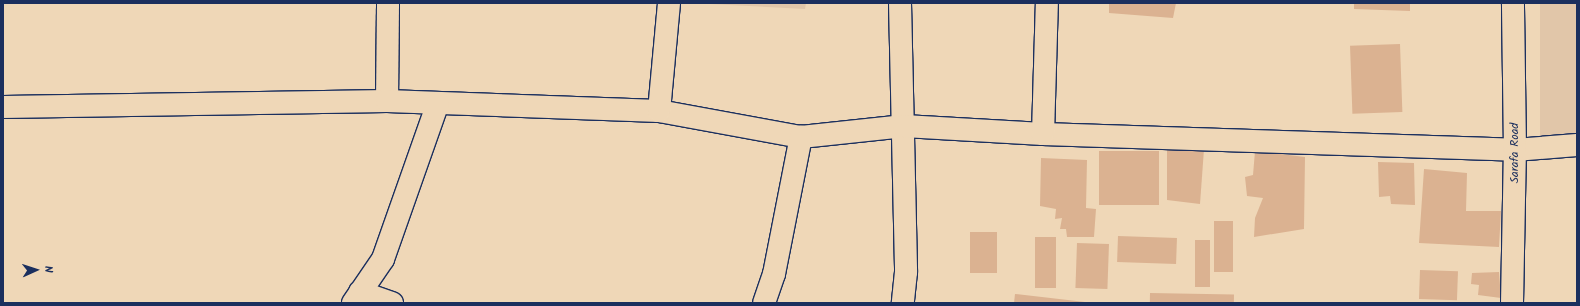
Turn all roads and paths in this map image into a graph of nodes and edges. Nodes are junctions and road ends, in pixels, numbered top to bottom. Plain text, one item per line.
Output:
1 (388, 3) edge
2 (669, 3) edge
3 (900, 3) edge
4 (1047, 3) edge
5 (1513, 3) edge
6 (387, 101) junction
7 (438, 102) junction
8 (3, 107) edge
9 (659, 111) junction
10 (904, 126) junction
11 (1043, 134) junction
12 (801, 138) junction
13 (1577, 145) edge
14 (1515, 150) junction
15 (357, 297) edge
16 (392, 303) edge
17 (764, 303) edge
18 (903, 303) edge
19 (1512, 303) edge

1 - 6 street
2 - 9 street
3 - 10 street
4 - 11 street
5 - 14 street, Sarafa Road
6 - 7 street
6 - 8 street
7 - 9 street
7 - 15 street
9 - 12 street
10 - 11 street
10 - 12 street
10 - 18 street
11 - 14 street
12 - 17 street
13 - 14 street
14 - 19 street, Sarafa Road
15 - 16 street

